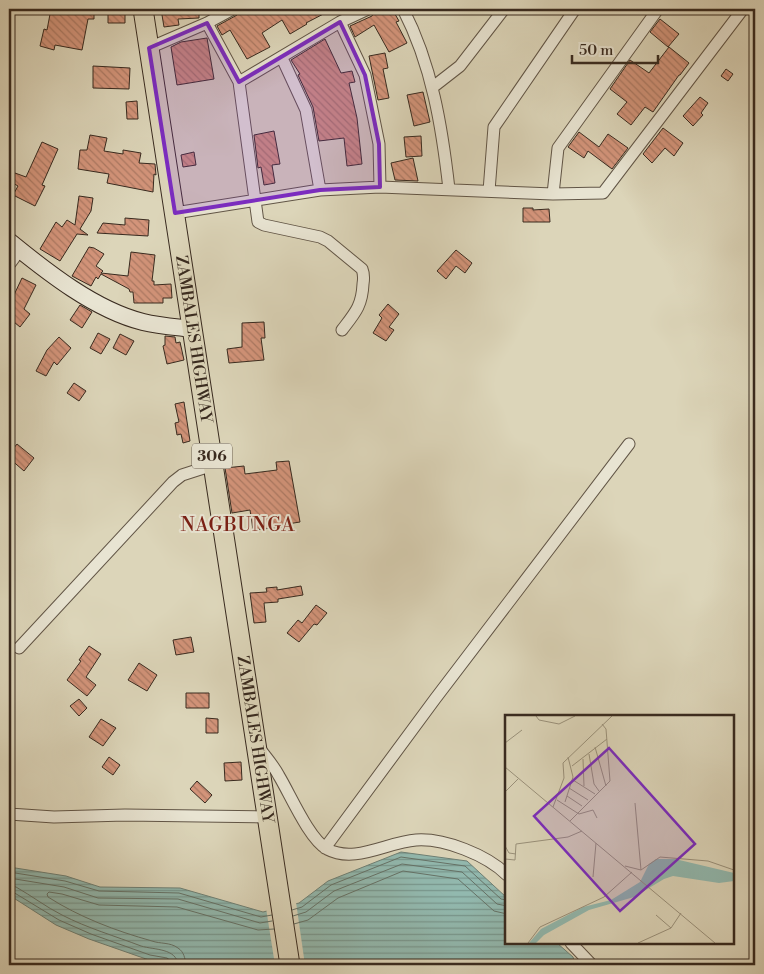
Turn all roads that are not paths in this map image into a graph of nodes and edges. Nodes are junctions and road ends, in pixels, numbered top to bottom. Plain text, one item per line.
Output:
1 (143, 9) edge
2 (233, 9) edge
3 (368, 9) edge
4 (404, 9) edge
5 (504, 9) edge
6 (575, 9) edge
7 (658, 9) edge
8 (743, 9) edge
9 (340, 22) junction
10 (207, 23) junction
11 (149, 48) junction
12 (282, 58) junction
13 (239, 82) junction
14 (433, 87) junction
15 (380, 187) junction
16 (449, 189) junction
17 (320, 190) junction
18 (489, 191) junction
19 (554, 194) junction
20 (256, 200) junction
21 (175, 213) junction
22 (14, 245) edge
23 (9, 265) edge
24 (192, 329) junction
25 (342, 330) dead end
26 (629, 444) dead end
27 (213, 465) junction
28 (19, 648) dead end
29 (256, 745) junction
30 (9, 814) edge
31 (267, 817) junction
32 (325, 848) junction
33 (505, 874) edge
34 (572, 944) edge
35 (290, 965) edge
36 (592, 965) edge

1 - 11 main road, ZAMBALES HIGHWAY / 306
2 - 10 street
3 - 9 street
4 - 14 street
5 - 14 street
6 - 18 street
7 - 19 street
8 - 19 street
9 - 12 street
9 - 15 street
10 - 11 street
10 - 13 street
11 - 21 main road, ZAMBALES HIGHWAY / 306
12 - 13 street
12 - 17 street
13 - 20 street
14 - 16 street
15 - 16 street
15 - 17 street
16 - 18 street
17 - 20 street
18 - 19 street
20 - 21 street
20 - 25 street
21 - 24 main road, ZAMBALES HIGHWAY / 306
22 - 23 street
22 - 24 street
24 - 27 main road, ZAMBALES HIGHWAY / 306
26 - 32 street
27 - 28 street
27 - 29 main road, ZAMBALES HIGHWAY / 306
29 - 31 main road, ZAMBALES HIGHWAY / 306
29 - 32 street
30 - 31 street
31 - 35 main road, ZAMBALES HIGHWAY / 306
32 - 33 street
34 - 36 street

